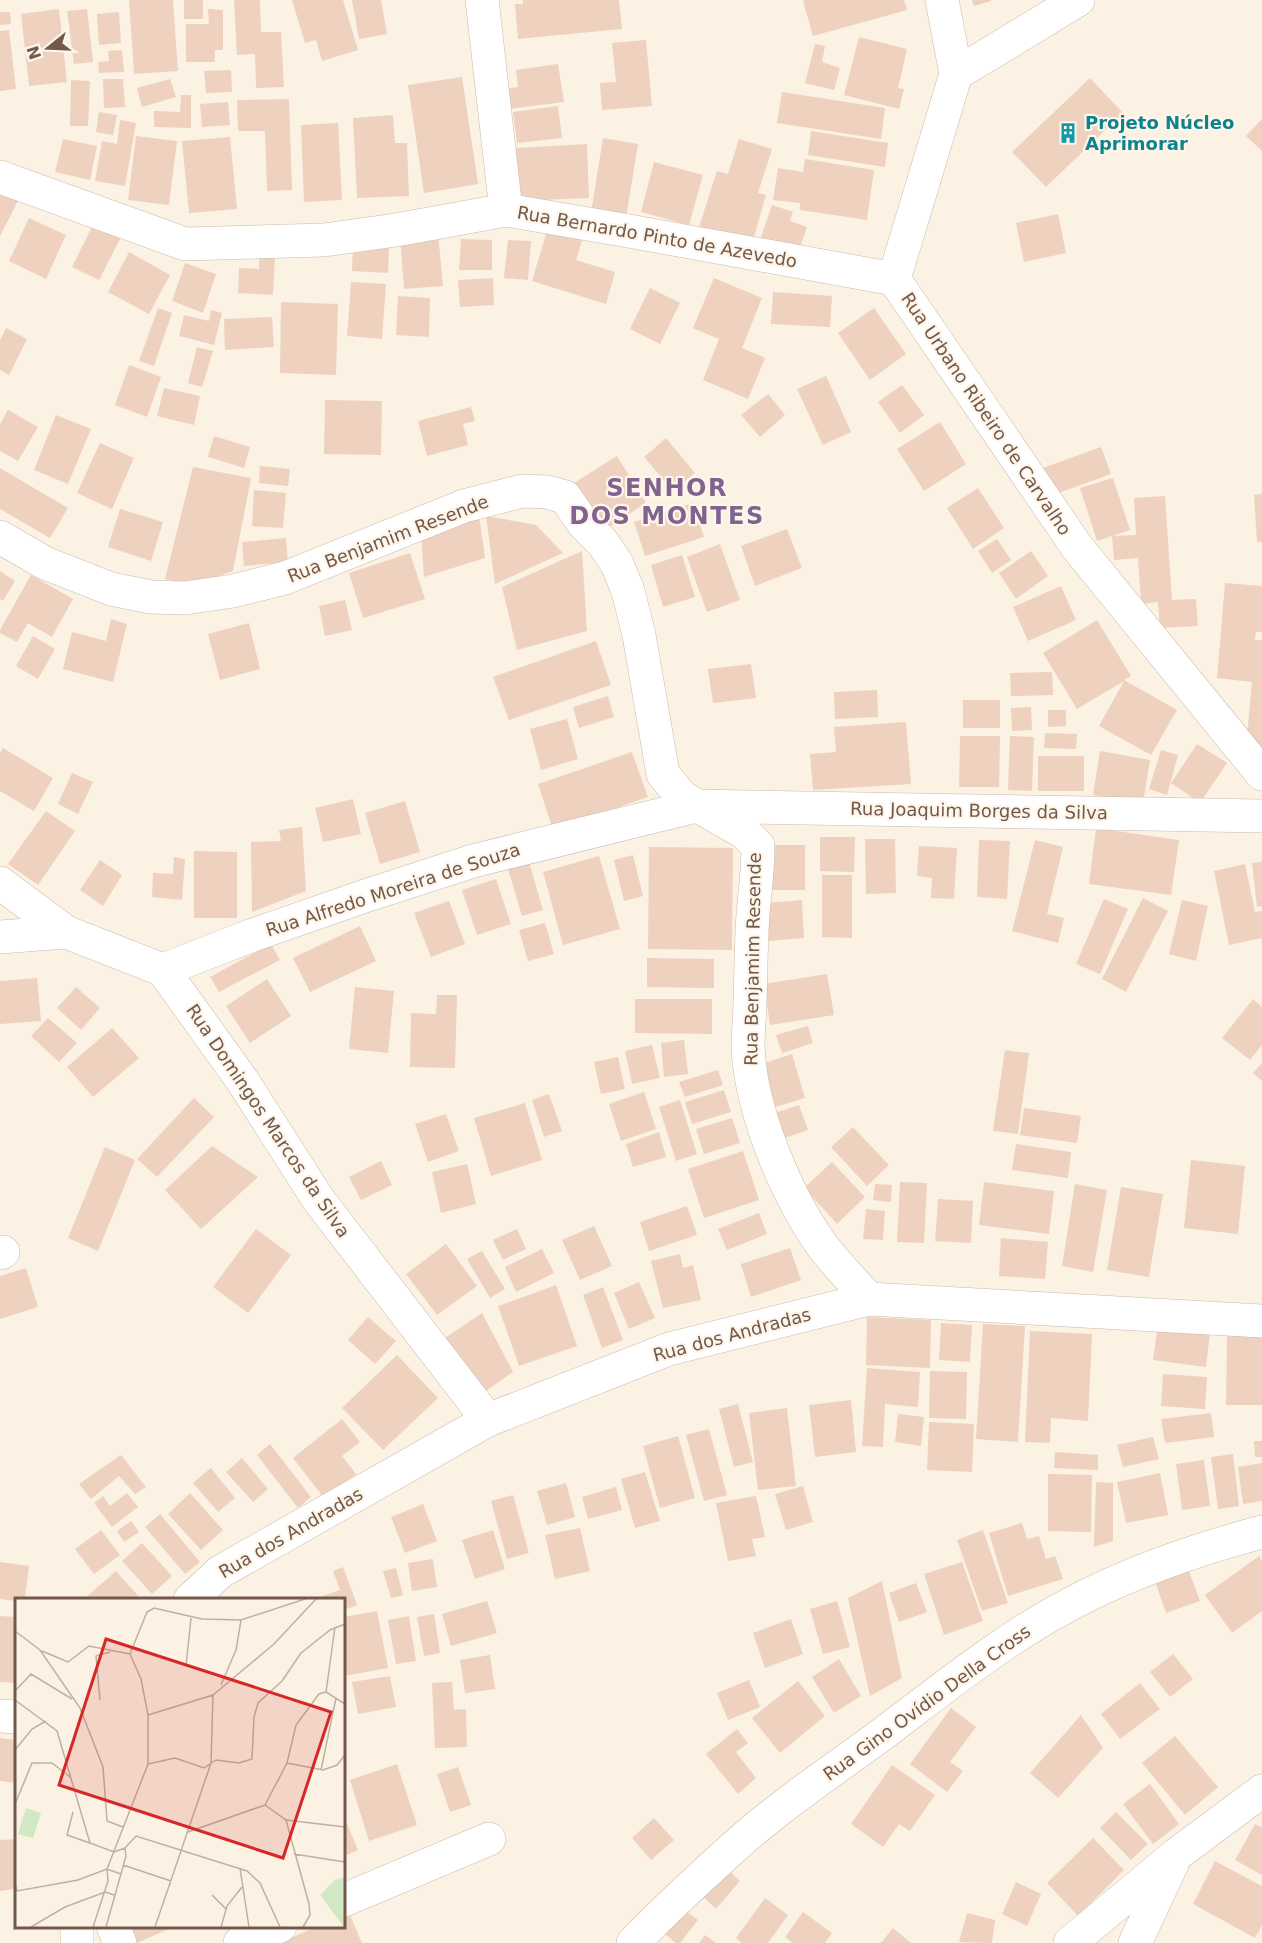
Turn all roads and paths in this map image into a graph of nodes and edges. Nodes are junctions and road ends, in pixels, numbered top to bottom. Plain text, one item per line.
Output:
1 (482, 0) edge
2 (942, 0) edge
3 (1078, 0) edge
4 (956, 74) junction
5 (0, 177) edge
6 (506, 210) junction
7 (894, 279) junction
8 (0, 537) edge
9 (1262, 774) edge
10 (696, 806) junction
11 (1262, 816) edge
12 (0, 883) edge
13 (66, 932) junction
14 (0, 937) edge
15 (163, 970) junction
16 (869, 1299) junction
17 (1262, 1321) edge
18 (488, 1420) junction
19 (1262, 1532) edge
20 (191, 1598) edge
21 (0, 1716) edge
22 (15, 1717) edge
23 (1262, 1791) edge
24 (489, 1839) dead end
25 (1177, 1854) junction
26 (345, 1900) edge
27 (77, 1928) edge
28 (114, 1928) edge
29 (275, 1928) edge
30 (76, 1943) edge
31 (120, 1943) edge
32 (240, 1943) edge
33 (633, 1943) edge
34 (1070, 1943) edge
35 (1135, 1943) edge

1 - 6 street
2 - 4 street, Rua Urbano Ribeiro de Carvalho
3 - 4 street
4 - 7 street, Rua Urbano Ribeiro de Carvalho
5 - 6 street, Rua Bernardo Pinto de Azevedo
6 - 7 street, Rua Bernardo Pinto de Azevedo
7 - 9 street, Rua Urbano Ribeiro de Carvalho
8 - 10 street, Rua Benjamim Resende
10 - 11 street, Rua Joaquim Borges da Silva
10 - 15 street, Rua Alfredo Moreira de Souza
10 - 16 street, Rua Benjamim Resende
12 - 13 street
13 - 14 street
13 - 15 street
15 - 18 street, Rua Domingos Marcos da Silva
16 - 17 street, Rua dos Andradas
16 - 18 street, Rua dos Andradas
18 - 20 street, Rua dos Andradas
19 - 33 street, Rua Gino Ovídio Della Cross
21 - 22 street
23 - 25 street
24 - 26 street
25 - 34 street
25 - 35 street
27 - 30 street
28 - 31 street
29 - 32 street

